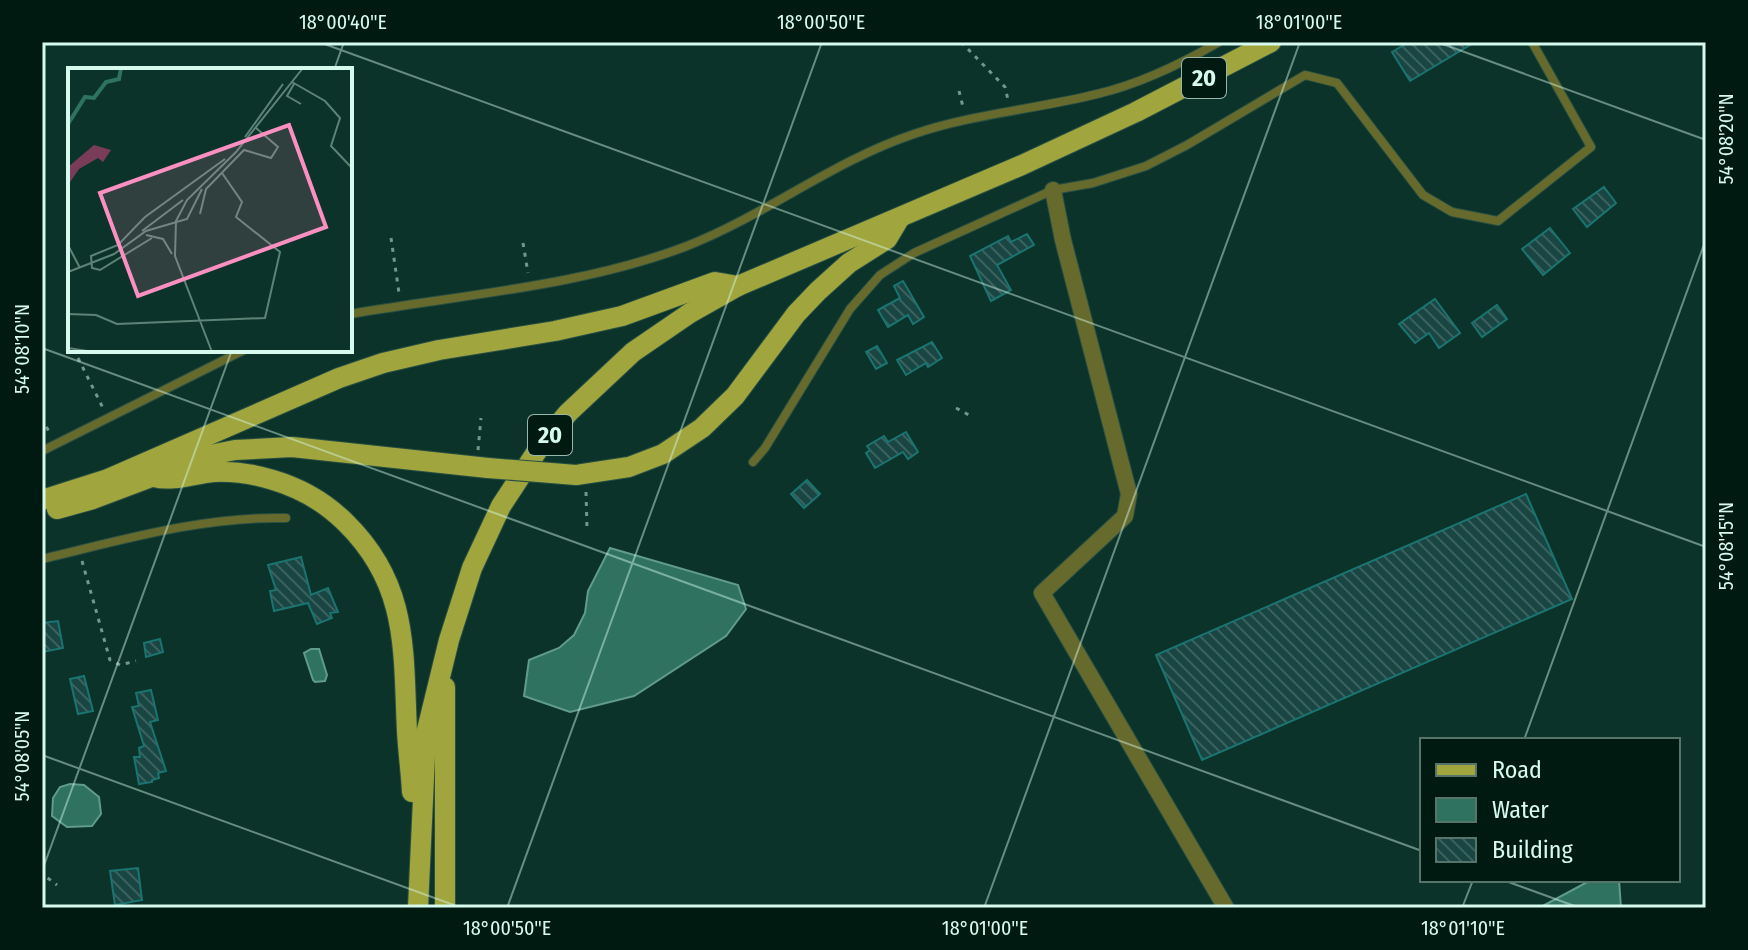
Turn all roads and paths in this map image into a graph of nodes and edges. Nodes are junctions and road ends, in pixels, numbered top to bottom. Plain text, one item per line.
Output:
1 (961, 42) edge
2 (1219, 42) edge
3 (1271, 42) edge
4 (1532, 42) edge
5 (959, 91) dead end
6 (1010, 112) junction
7 (965, 120) junction
8 (1053, 190) junction
9 (899, 219) junction
10 (391, 238) dead end
11 (523, 243) dead end
12 (530, 285) junction
13 (738, 286) junction
14 (401, 305) junction
15 (352, 314) edge
16 (240, 352) edge
17 (78, 358) dead end
18 (956, 408) dead end
19 (969, 415) dead end
20 (42, 418) edge
21 (109, 418) junction
22 (481, 418) dead end
23 (55, 445) junction
24 (42, 451) edge
25 (753, 462) dead end
26 (482, 468) junction
27 (581, 474) junction
28 (154, 477) junction
29 (42, 500) edge
30 (42, 513) edge
31 (286, 518) dead end
32 (587, 528) dead end
33 (79, 550) junction
34 (42, 559) edge
35 (447, 651) junction
36 (136, 661) dead end
37 (419, 867) junction
38 (42, 870) edge
39 (57, 885) dead end
40 (418, 908) edge
41 (445, 908) edge
42 (1226, 908) edge

1 - 6 path
2 - 6 lane
3 - 9 main road, 20
4 - 8 lane
5 - 7 path
6 - 7 lane
7 - 12 lane
8 - 25 lane
8 - 42 street
9 - 13 main road, 20
9 - 27 main road
10 - 14 path
11 - 12 path
12 - 14 lane
13 - 29 main road
13 - 35 main road, 20
14 - 15 lane
16 - 21 lane
17 - 21 path
18 - 19 path
20 - 23 path
21 - 23 lane
22 - 26 path
23 - 24 lane
26 - 27 main road, bridge
26 - 28 main road
27 - 32 path
28 - 30 main road
28 - 37 main road
31 - 33 lane
33 - 34 lane
33 - 36 path
35 - 37 main road, 20
35 - 41 main road, 20
37 - 40 main road, 20
38 - 39 path

